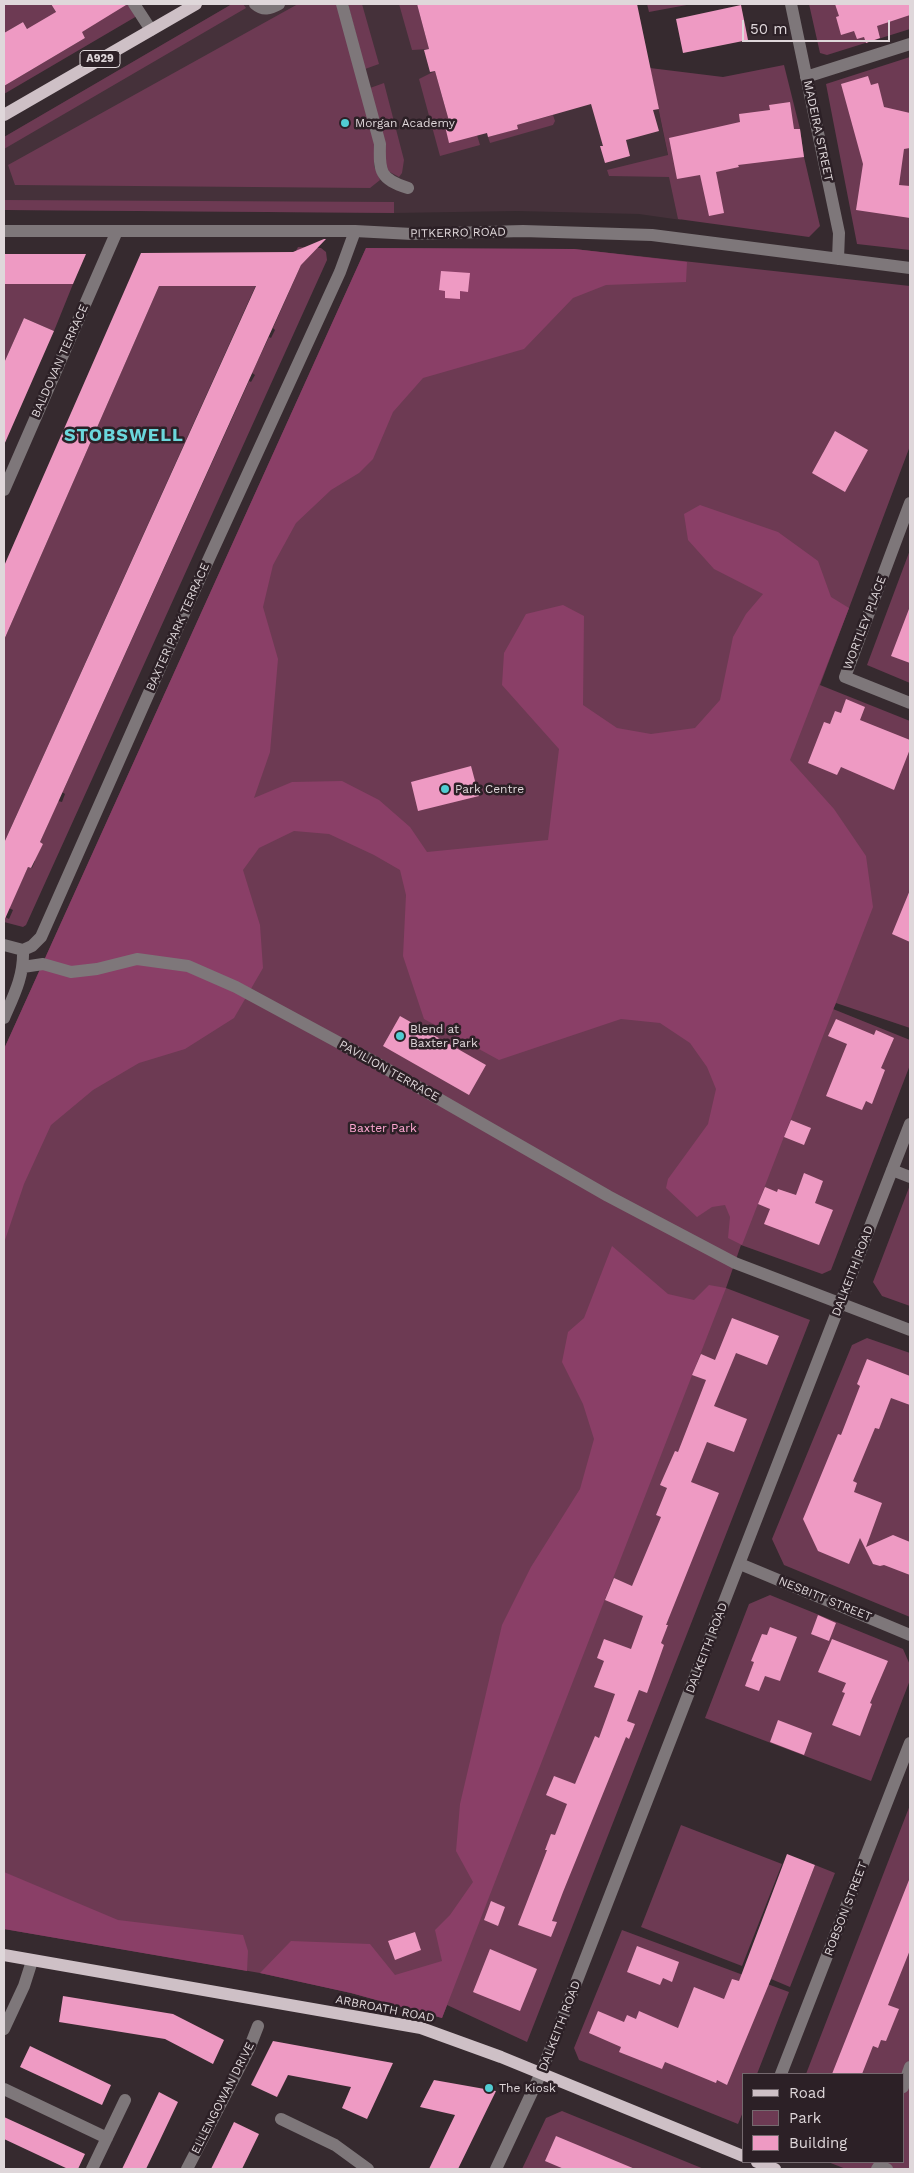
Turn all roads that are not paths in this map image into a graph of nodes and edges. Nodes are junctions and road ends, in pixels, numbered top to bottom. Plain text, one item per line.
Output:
1 (134, 4) edge
2 (196, 4) edge
3 (255, 4) edge
4 (279, 4) edge
5 (342, 4) edge
6 (791, 4) edge
7 (151, 30) junction
8 (910, 44) edge
9 (806, 77) junction
10 (4, 115) edge
11 (408, 188) dead end
12 (4, 231) edge
13 (117, 231) junction
14 (355, 231) junction
15 (838, 259) junction
16 (910, 268) edge
17 (4, 490) edge
18 (910, 503) edge
19 (910, 703) edge
20 (4, 945) edge
21 (23, 950) junction
22 (23, 967) junction
23 (4, 1018) edge
24 (910, 1124) edge
25 (892, 1170) junction
26 (910, 1177) edge
27 (840, 1305) junction
28 (910, 1330) edge
29 (740, 1564) junction
30 (910, 1634) edge
31 (910, 1743) edge
32 (4, 1955) edge
33 (32, 1960) junction
34 (258, 2026) dead end
35 (4, 2029) edge
36 (910, 2067) edge
37 (541, 2073) junction
38 (781, 2073) edge
39 (904, 2084) edge
40 (4, 2089) edge
41 (125, 2100) dead end
42 (281, 2119) dead end
43 (107, 2138) junction
44 (742, 2156) edge
45 (760, 2163) edge
46 (92, 2169) edge
47 (187, 2169) edge
48 (368, 2169) edge
49 (496, 2169) edge
50 (775, 2169) edge

1 - 7 street
2 - 7 main road, A929
3 - 4 street
5 - 11 street
6 - 9 street, MADEIRA STREET
7 - 10 main road, A929
8 - 9 street
9 - 15 street, MADEIRA STREET
12 - 13 street, PITKERRO ROAD
13 - 14 street, PITKERRO ROAD
13 - 17 street, BALDOVAN TERRACE
14 - 15 street, PITKERRO ROAD
14 - 21 street, BAXTER PARK TERRACE
15 - 16 street, PITKERRO ROAD
18 - 19 street, WORTLEY PLACE
20 - 21 street
21 - 22 street
22 - 23 street
22 - 27 street, PAVILION TERRACE
24 - 25 street, DALKEITH ROAD
25 - 26 street
25 - 27 street, DALKEITH ROAD
27 - 28 street, PAVILION TERRACE
27 - 29 street, DALKEITH ROAD
29 - 30 street, NESBITT STREET
29 - 37 street, DALKEITH ROAD
31 - 38 street, ROBSON STREET
32 - 33 main road, ARBROATH ROAD
33 - 35 street
33 - 37 main road, ARBROATH ROAD
34 - 47 street, ELLENGOWAN DRIVE
36 - 39 street
37 - 44 main road, ARBROATH ROAD
37 - 49 street, DALKEITH ROAD
40 - 43 street
41 - 43 street
42 - 48 street
43 - 46 street
45 - 50 main road

